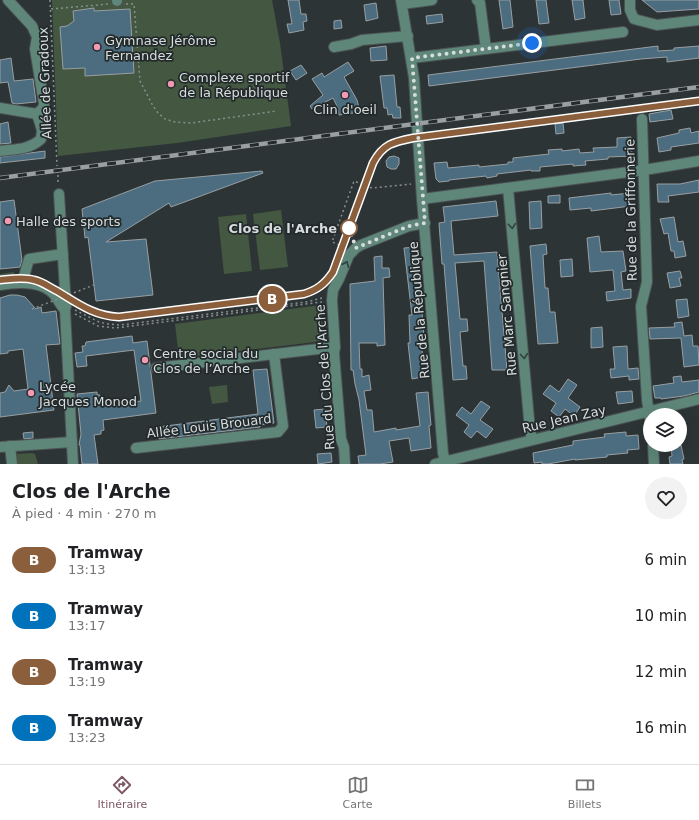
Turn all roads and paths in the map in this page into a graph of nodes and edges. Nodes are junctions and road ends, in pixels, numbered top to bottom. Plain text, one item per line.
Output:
1 (8, 0) edge
2 (50, 0) edge
3 (432, 0) edge
4 (477, 0) edge
5 (630, 0) edge
6 (115, 2) edge
7 (402, 2) edge
8 (134, 4) dead end
9 (51, 9) junction
10 (699, 20) edge
11 (623, 32) dead end
12 (408, 36) junction
13 (334, 47) dead end
14 (486, 49) junction
15 (412, 58) junction
16 (0, 108) edge
17 (277, 111) dead end
18 (37, 114) junction
19 (642, 119) dead end
20 (0, 151) edge
21 (699, 161) edge
22 (57, 166) dead end
23 (644, 170) junction
24 (415, 184) dead end
25 (508, 188) junction
26 (59, 194) dead end
27 (422, 199) junction
28 (425, 223) junction
29 (349, 248) dead end
30 (63, 254) junction
31 (22, 282) junction
32 (0, 284) edge
33 (94, 285) dead end
34 (330, 300) junction
35 (32, 309) dead end
36 (69, 311) junction
37 (335, 347) junction
38 (274, 354) junction
39 (156, 368) dead end
40 (699, 399) edge
41 (648, 408) edge
42 (673, 408) edge
43 (643, 417) edge
44 (532, 439) junction
45 (72, 442) junction
46 (5, 447) edge
47 (136, 448) dead end
48 (653, 452) edge
49 (440, 463) edge
50 (12, 464) edge
51 (73, 464) edge
52 (345, 464) edge
53 (654, 464) edge

1 - 18 street
2 - 9 path, Allée de Gradoux
3 - 7 street
4 - 14 street
5 - 10 street
6 - 9 path
7 - 12 street, Rue de la République
8 - 17 path
9 - 22 path, Allée de Gradoux
11 - 14 street
12 - 13 street
12 - 15 street, Rue de la République
14 - 15 street
15 - 27 street, Rue de la République
16 - 18 street
18 - 20 street
19 - 23 street, Rue de la Griffonnerie
21 - 23 street
23 - 25 street
23 - 41 street, Rue de la Griffonnerie
24 - 29 path
25 - 27 street
25 -> 44 street, Rue Marc Sangnier
26 - 30 street
27 - 28 street, Rue de la République
34 -> 28 street, Rue du Clos de l'Arche
28 - 49 street, Rue de la République
30 - 31 street
30 - 36 street
31 - 32 street
31 - 36 street
33 - 35 path, bridge
34 - 36 path
34 - 36 path
34 - 37 street, Rue du Clos de l'Arche
36 - 45 street
37 - 38 street
37 - 52 street, Rue du Clos de l'Arche
38 - 39 street
38 - 47 street, Allée Louis Brouard
40 - 42 street, Rue Jean Zay
43 - 44 street, Rue Jean Zay
44 - 49 street, Rue Jean Zay
45 - 46 street
45 - 51 street
46 - 50 street
48 - 53 street

